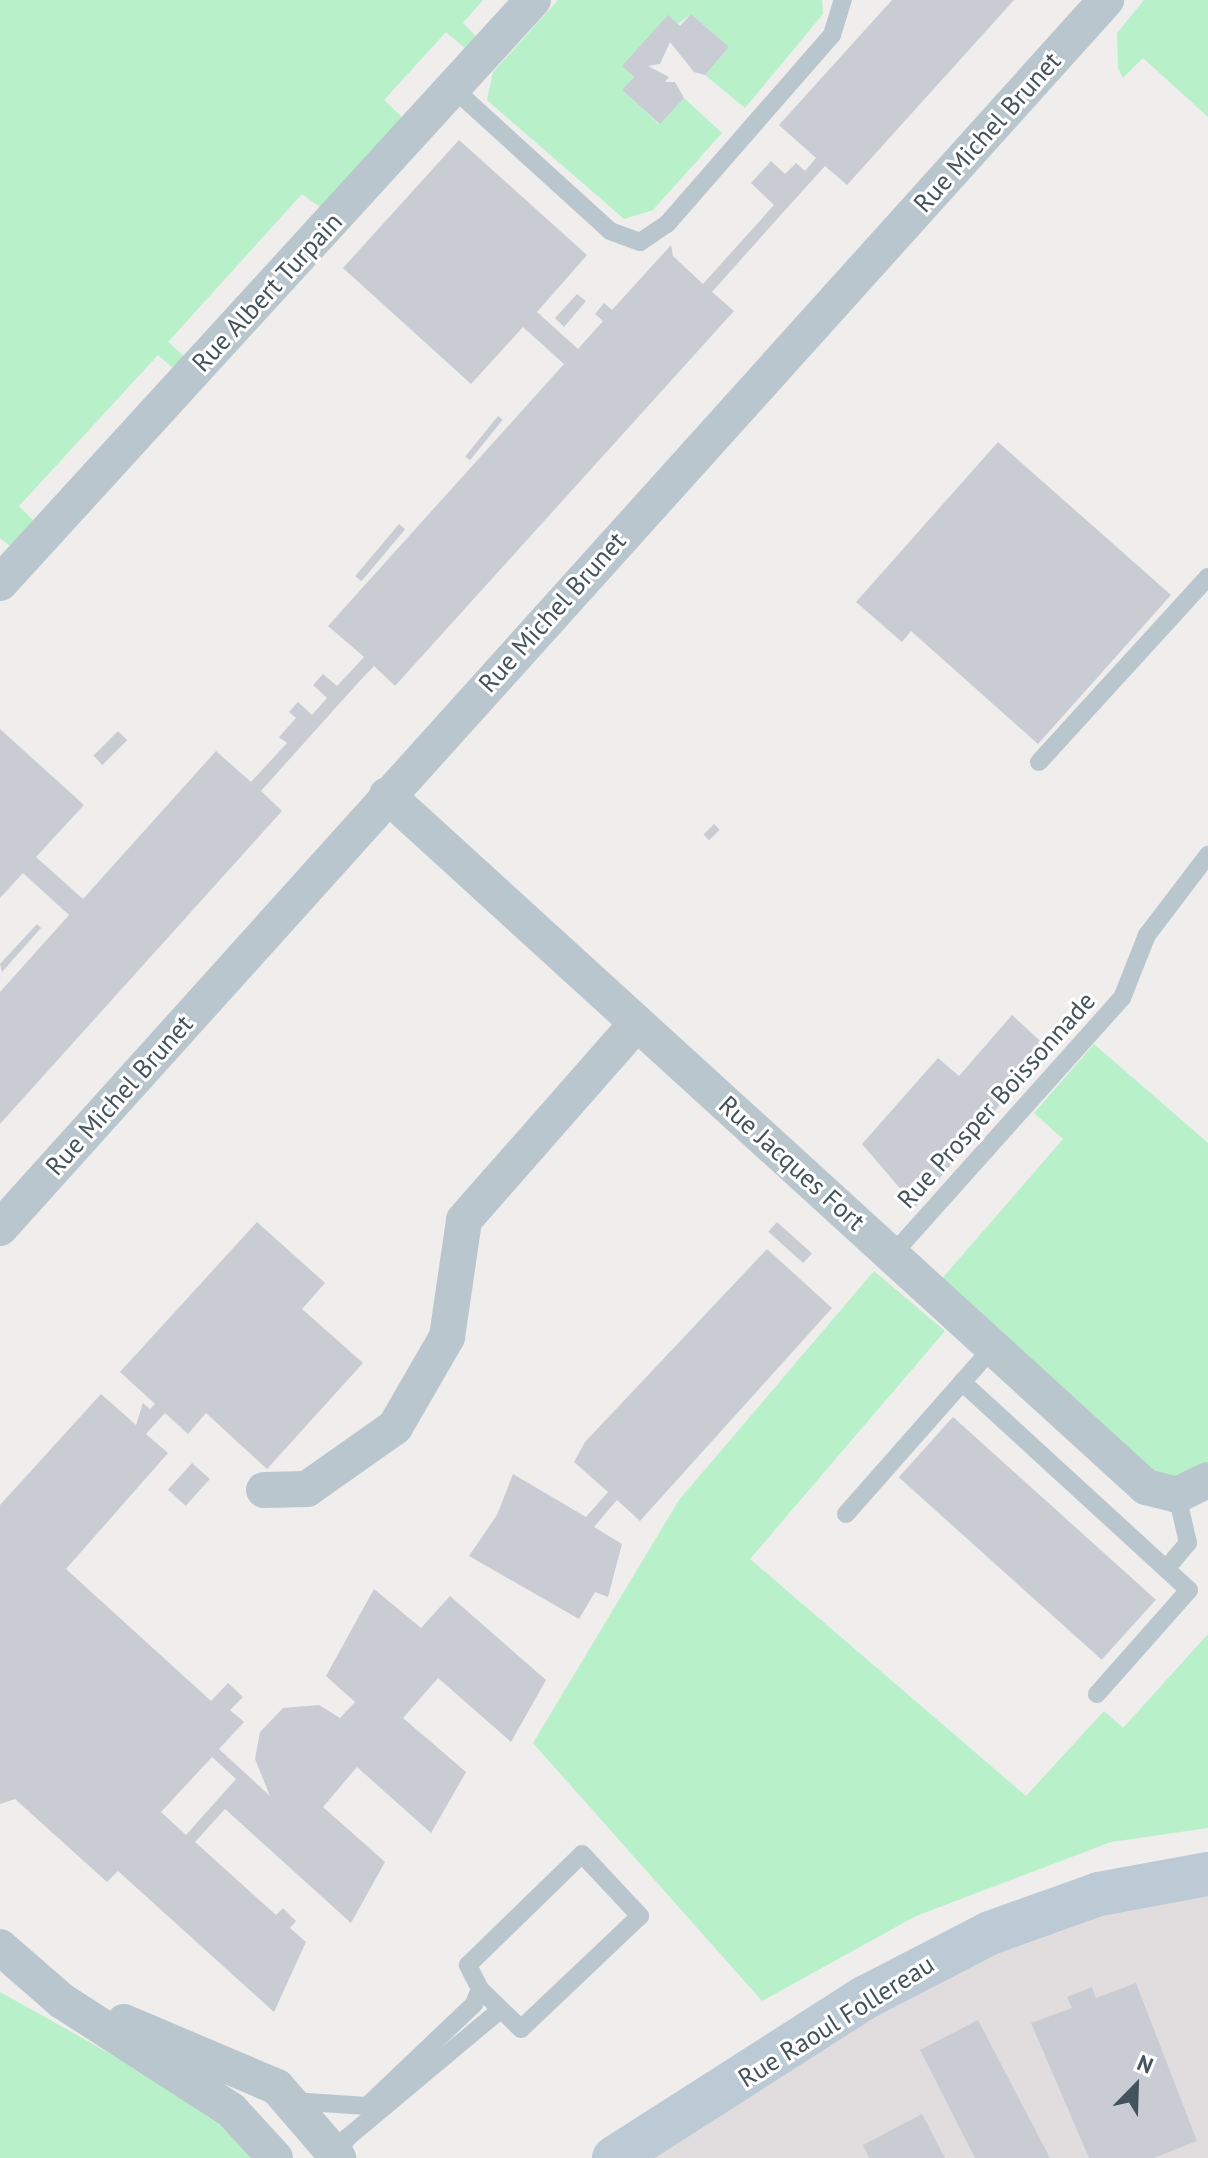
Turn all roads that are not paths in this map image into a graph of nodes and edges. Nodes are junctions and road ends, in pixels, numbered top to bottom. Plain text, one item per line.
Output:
1 (533, 0) edge
2 (843, 0) edge
3 (1106, 0) edge
4 (453, 88) junction
5 (1208, 577) edge
6 (0, 583) edge
7 (1039, 762) dead end
8 (387, 795) junction
9 (1208, 855) edge
10 (637, 1023) junction
11 (0, 1228) edge
12 (892, 1255) junction
13 (993, 1347) junction
14 (962, 1382) junction
15 (1193, 1488) edge
16 (264, 1490) dead end
17 (846, 1514) dead end
18 (1166, 1569) junction
19 (1097, 1694) dead end
20 (1208, 1874) edge
21 (0, 1947) edge
22 (480, 1989) junction
23 (62, 2001) junction
24 (500, 2010) junction
25 (292, 2101) junction
26 (338, 2157) edge
27 (275, 2158) edge
28 (614, 2158) edge

1 - 4 street, Rue Albert Turpain
2 - 4 lane
3 - 8 street, Rue Michel Brunet
4 - 6 street, Rue Albert Turpain
5 - 7 lane
8 - 10 street, Rue Jacques Fort
8 - 11 street, Rue Michel Brunet
9 - 12 lane, Rue Prosper Boissonnade
10 - 12 street, Rue Jacques Fort
10 - 16 street
12 - 13 street, Rue Jacques Fort
13 - 14 lane
13 - 15 street, Rue Jacques Fort
14 - 17 lane
14 - 18 lane
15 - 18 lane
18 - 19 lane
20 - 28 street, Rue Raoul Follereau
21 - 23 street
22 - 24 lane
22 - 24 lane
22 - 25 lane
23 - 25 street
23 - 27 street
24 - 26 lane
25 - 26 street

